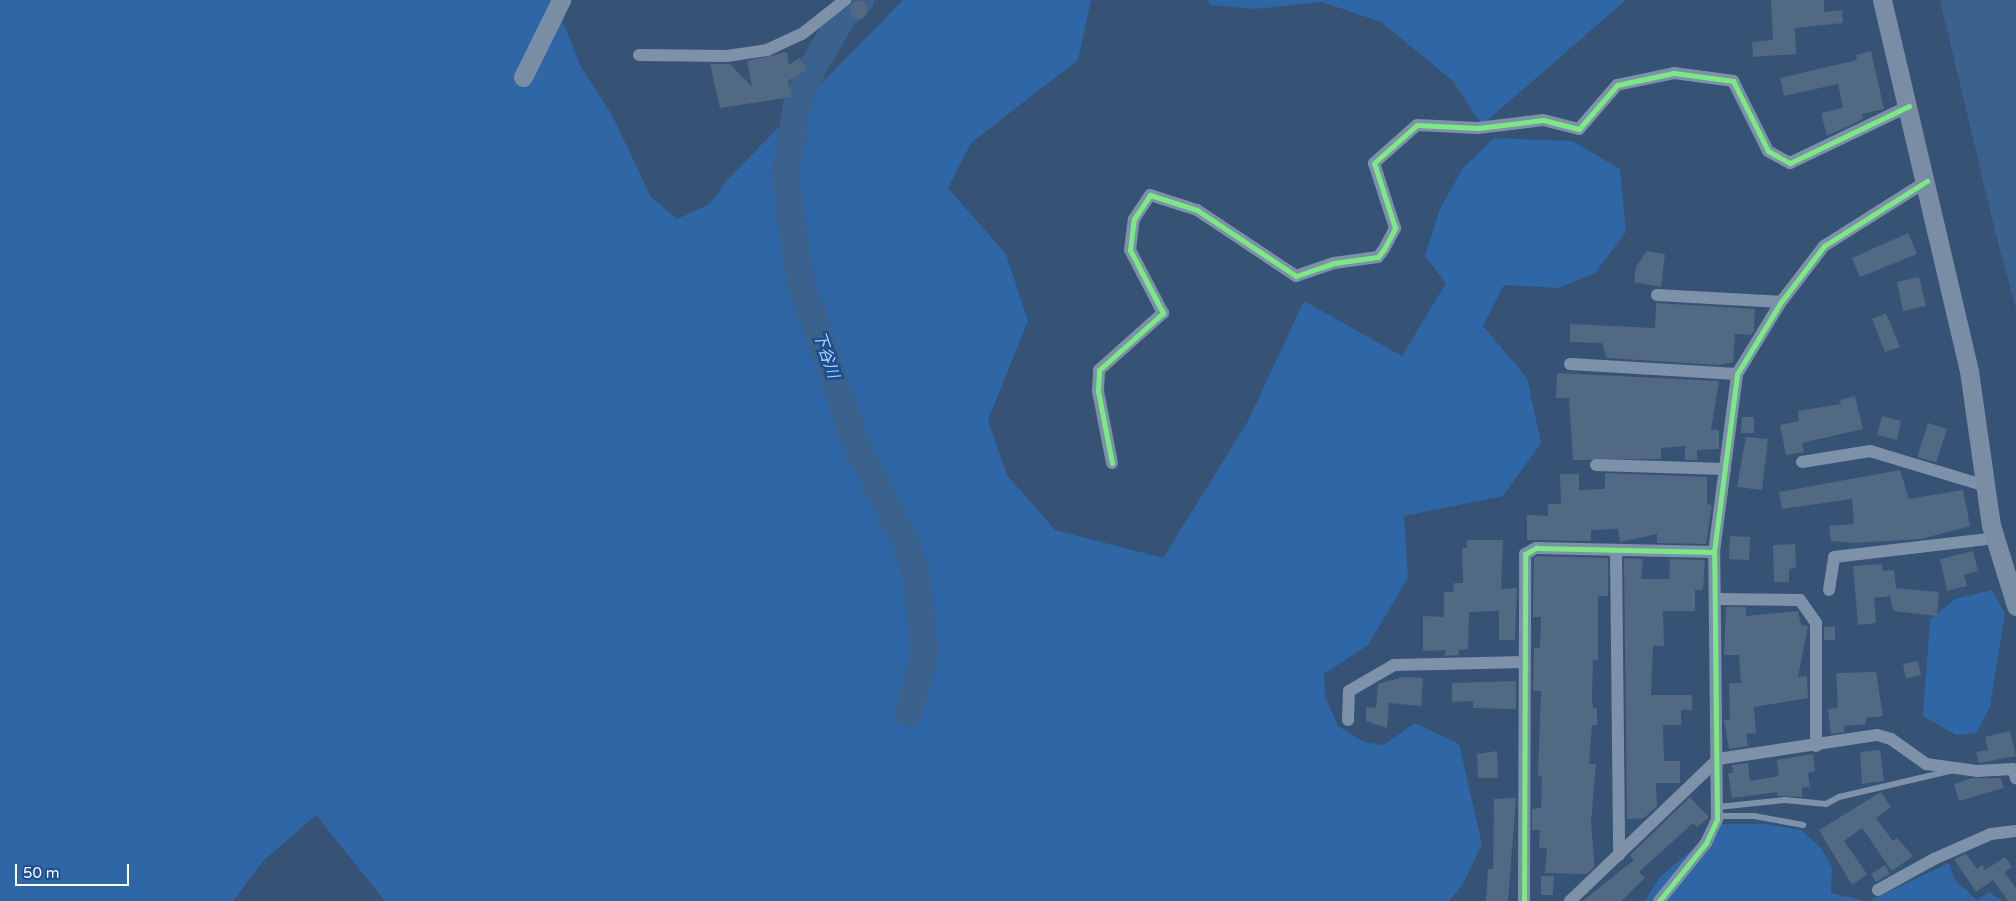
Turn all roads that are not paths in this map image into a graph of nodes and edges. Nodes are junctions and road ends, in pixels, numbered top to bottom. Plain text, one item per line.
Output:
1 (561, 0) edge
2 (845, 0) edge
3 (1882, 0) edge
4 (639, 55) dead end
5 (523, 77) dead end
6 (1909, 106) junction
7 (1927, 181) junction
8 (1657, 295) dead end
9 (1781, 302) junction
10 (1570, 364) dead end
11 (1737, 374) junction
12 (1802, 462) dead end
13 (1112, 463) dead end
14 (1596, 465) dead end
15 (1725, 469) junction
16 (1986, 486) junction
17 (1995, 538) junction
18 (1616, 552) junction
19 (1714, 552) junction
20 (1829, 590) dead end
21 (1715, 599) junction
22 (2016, 606) edge
23 (1524, 662) junction
24 (1348, 720) dead end
25 (1816, 746) junction
26 (1718, 759) junction
27 (1960, 768) junction
28 (2016, 779) edge
29 (1718, 811) junction
30 (1804, 825) dead end
31 (2016, 831) edge
32 (1620, 855) junction
33 (1878, 890) dead end
34 (1524, 901) edge
35 (1570, 901) edge
36 (1659, 901) edge

1 - 5 street
2 - 4 street
3 - 6 street
6 - 7 street
6 - 13 street
7 - 9 street
7 - 16 street
8 - 9 street
9 - 11 street
10 - 11 street
11 - 15 street
12 - 16 street
14 - 15 street
15 - 19 street
16 - 17 street
17 - 20 street
17 - 22 street
18 - 19 street
18 - 23 street
18 - 32 street
19 - 21 street
21 - 25 street
21 - 26 street
23 - 24 street
23 - 34 street
25 - 26 street
25 - 27 street
26 - 29 street
26 - 32 street
27 - 28 street
27 - 29 lane
29 - 30 lane
29 - 36 street
31 - 33 street
32 - 35 street

